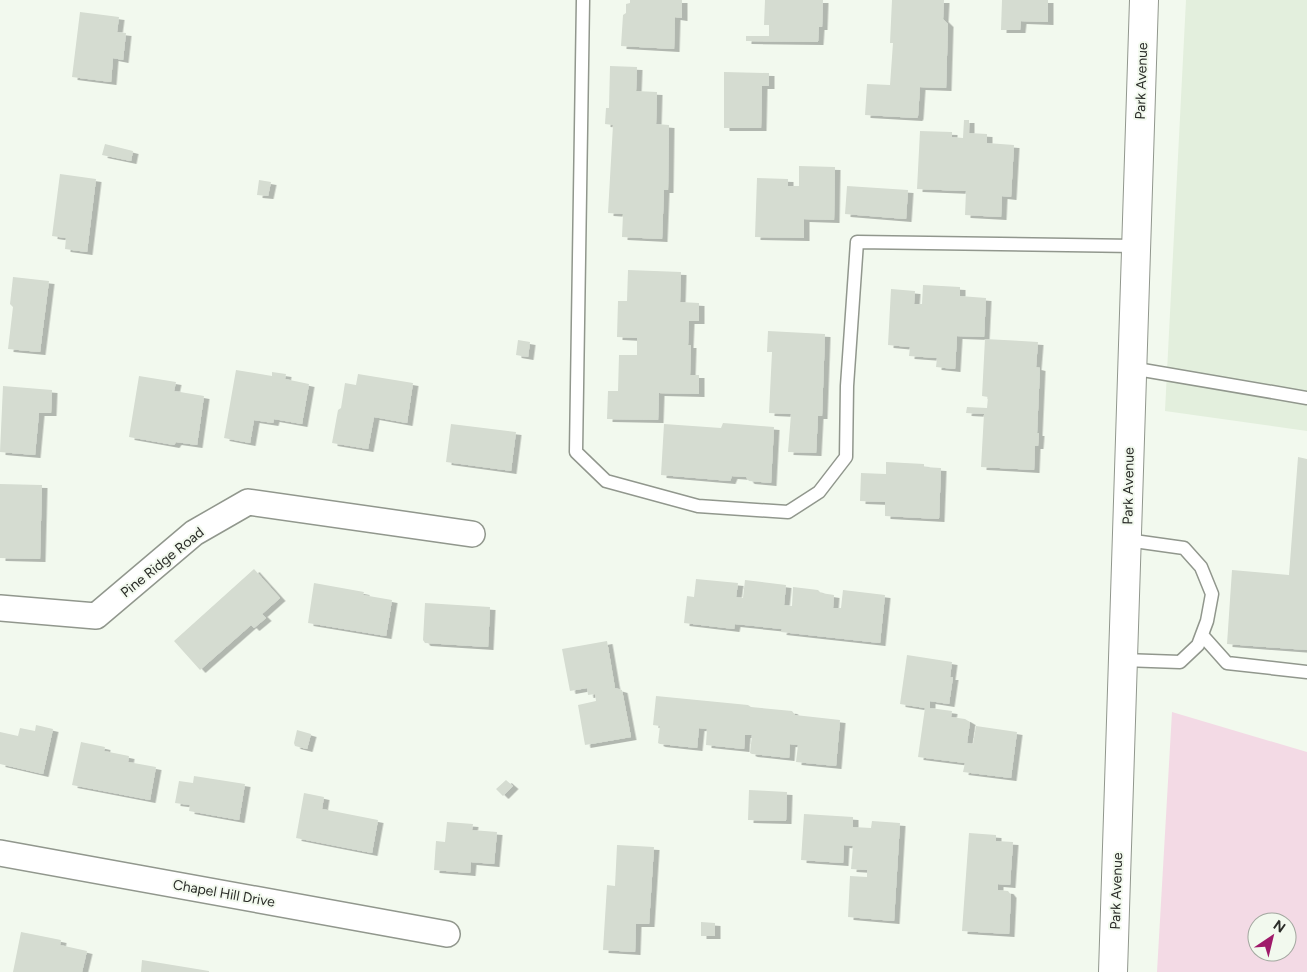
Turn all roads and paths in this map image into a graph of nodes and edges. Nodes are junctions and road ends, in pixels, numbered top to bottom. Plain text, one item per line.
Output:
1 (584, 0) edge
2 (1144, 0) edge
3 (1135, 246) junction
4 (1131, 368) junction
5 (1307, 398) edge
6 (472, 534) dead end
7 (1127, 540) junction
8 (0, 608) edge
9 (1202, 634) junction
10 (1123, 660) junction
11 (1307, 672) edge
12 (0, 853) edge
13 (447, 934) dead end
14 (1113, 972) edge

1 - 3 lane
2 - 3 main road, Park Avenue
3 - 4 main road, Park Avenue
4 - 5 lane
4 - 7 main road, Park Avenue
6 - 8 street, Pine Ridge Road
7 - 9 lane
7 - 10 main road, Park Avenue
9 - 10 lane
9 - 11 lane
10 - 14 main road, Park Avenue
12 - 13 street, Chapel Hill Drive

